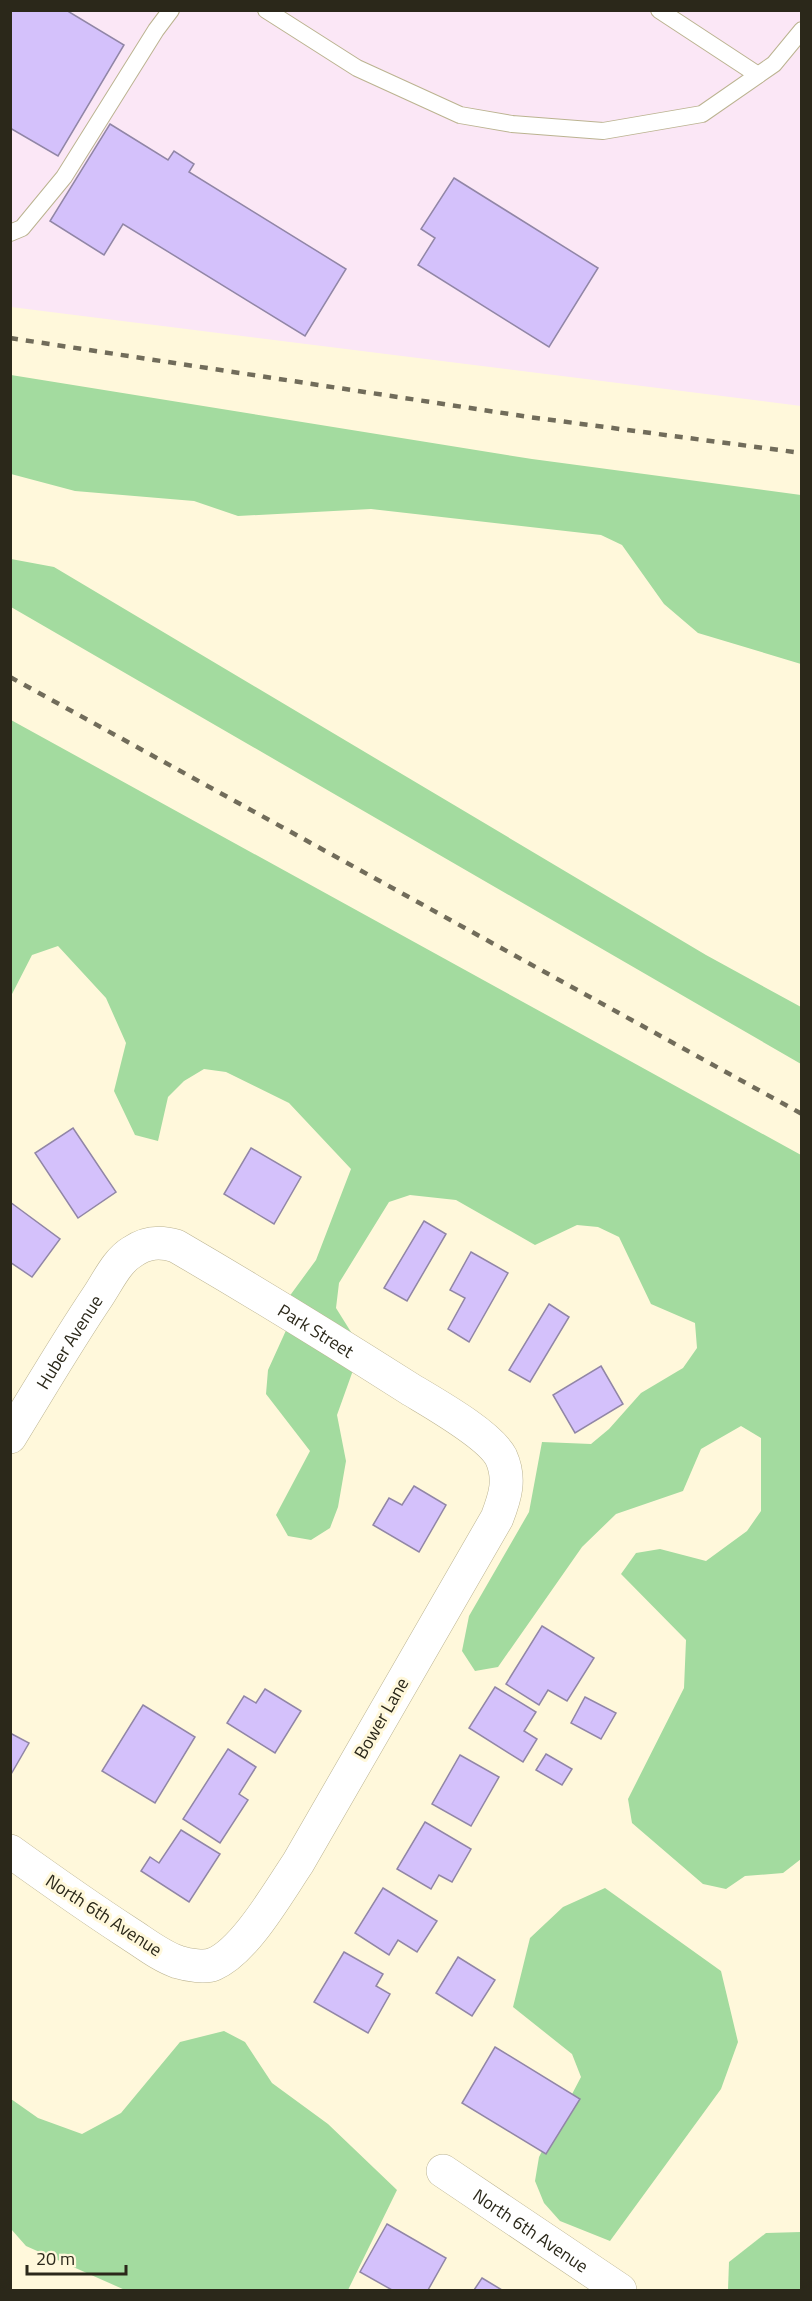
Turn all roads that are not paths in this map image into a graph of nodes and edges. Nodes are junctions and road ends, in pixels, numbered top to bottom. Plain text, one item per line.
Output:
1 (171, 10) edge
2 (266, 10) edge
3 (659, 10) edge
4 (801, 30) edge
5 (758, 75) junction
6 (10, 233) edge
7 (134, 1250) joint
8 (10, 1437) edge
9 (491, 1444) joint
10 (10, 1851) edge
11 (203, 1966) joint
12 (443, 2171) dead end
13 (620, 2290) edge

1 - 6 lane
2 - 5 lane
3 - 5 lane
4 - 5 lane
7 - 8 street, Huber Avenue
7 - 9 street, Park Street
9 - 11 street, Bower Lane
10 - 11 street, North 6th Avenue
12 - 13 street, North 6th Avenue

